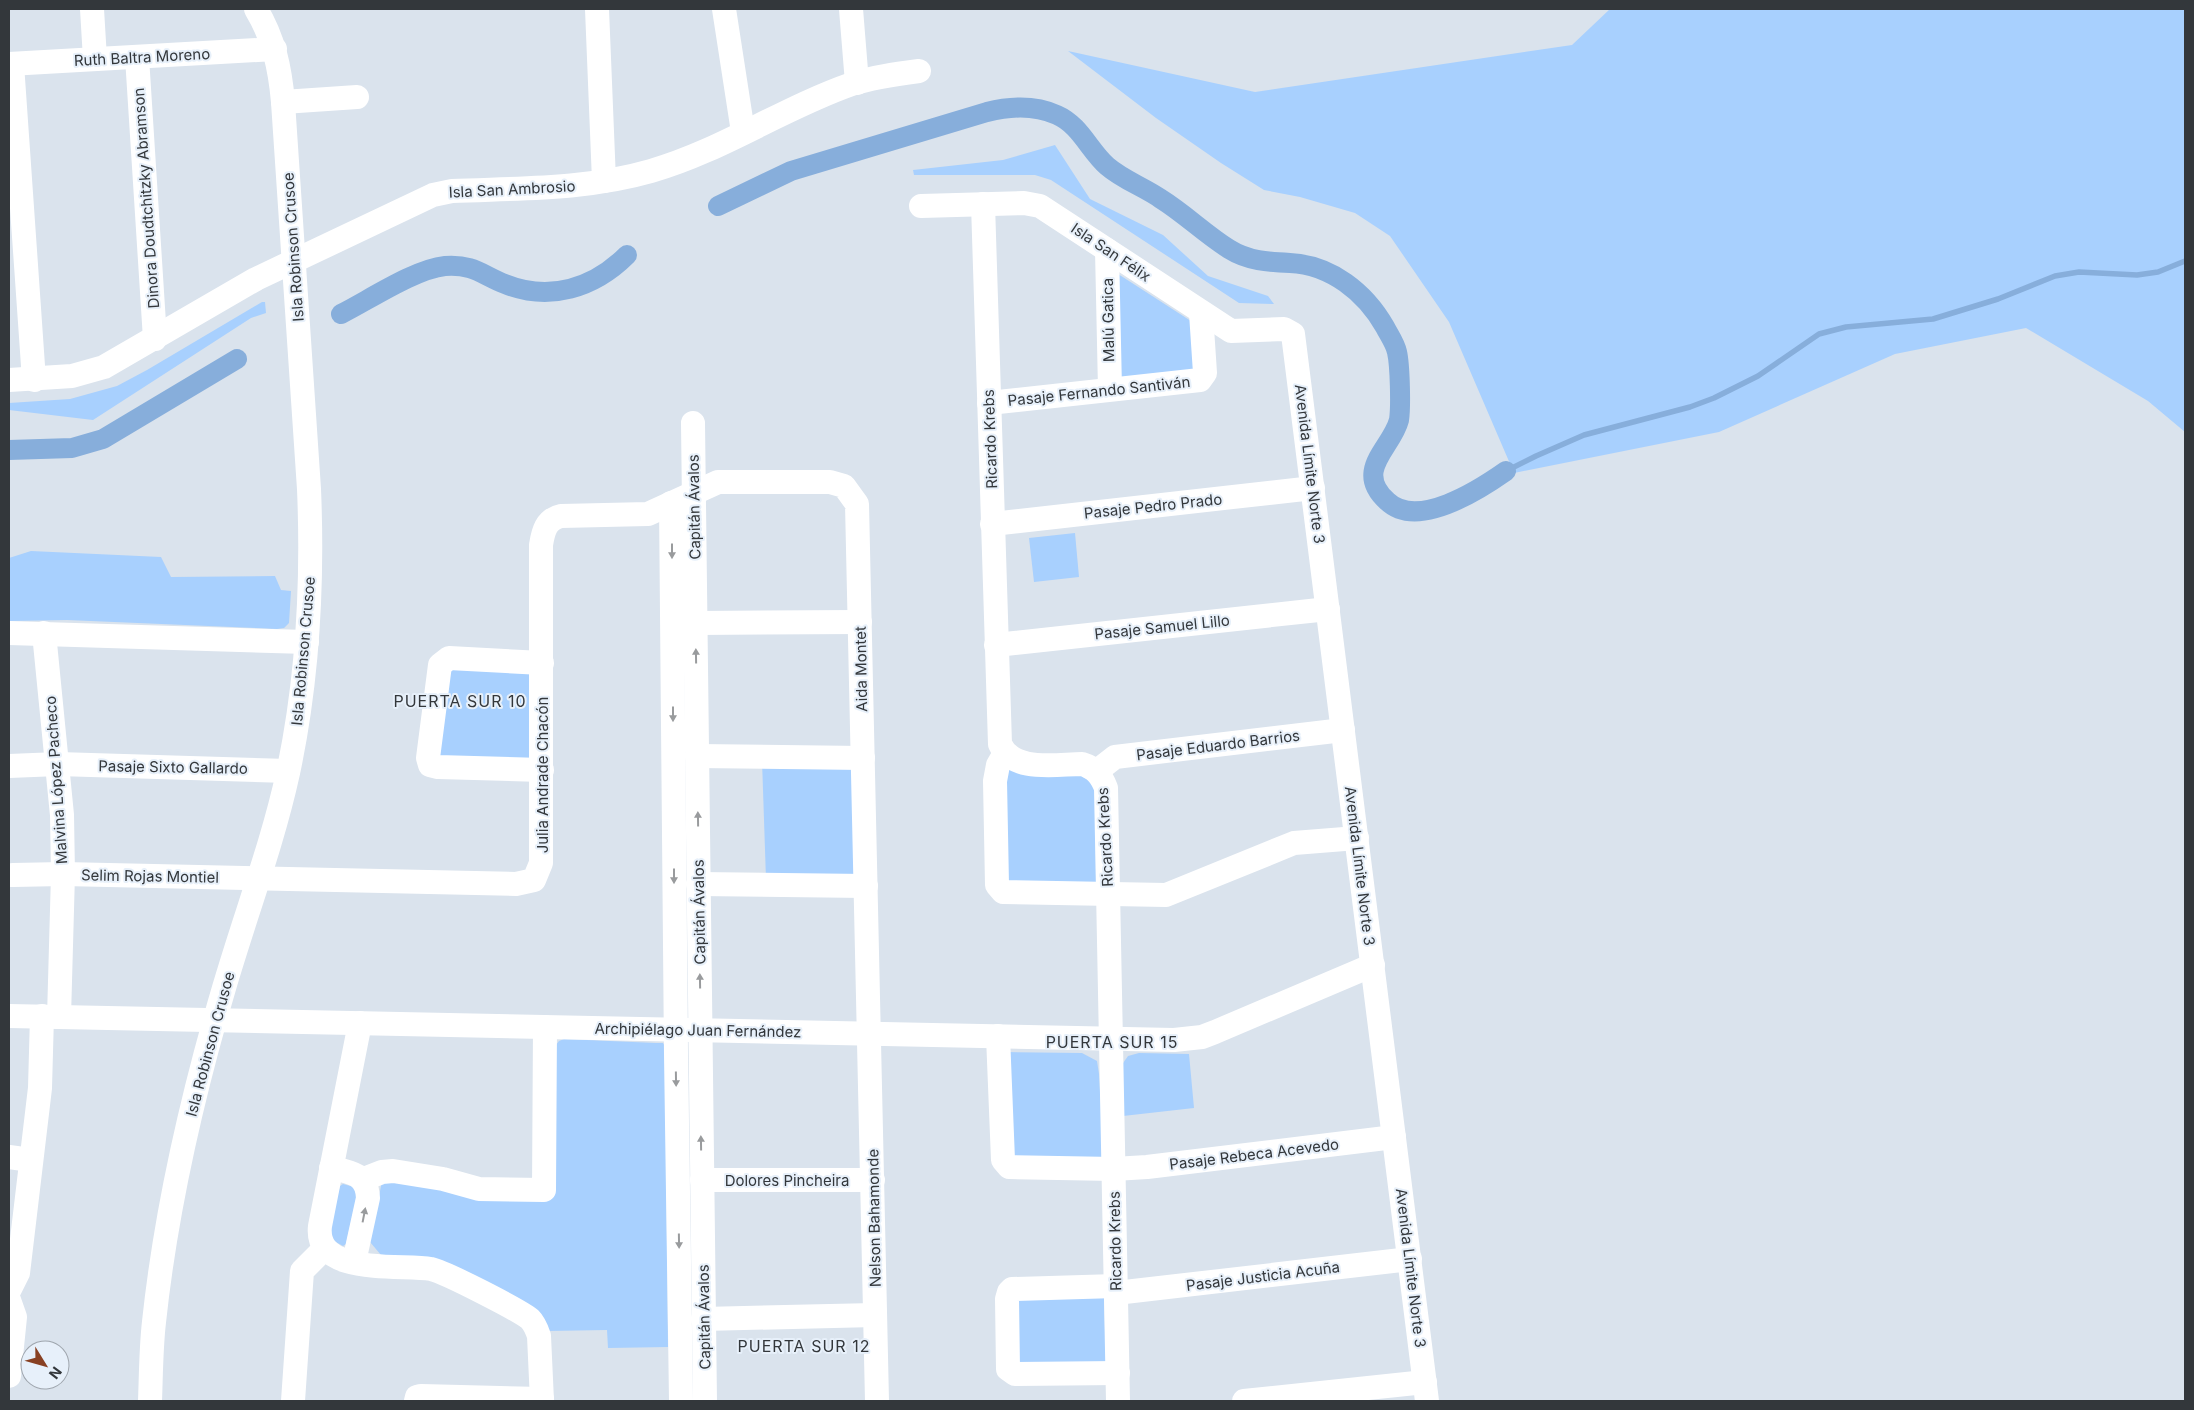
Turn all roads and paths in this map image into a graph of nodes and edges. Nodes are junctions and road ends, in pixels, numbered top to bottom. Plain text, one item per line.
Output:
1 (92, 9) edge
2 (256, 9) edge
3 (597, 9) edge
4 (724, 9) edge
5 (851, 9) edge
6 (275, 49) junction
7 (137, 57) junction
8 (95, 59) junction
9 (11, 64) edge
10 (919, 71) dead end
11 (857, 83) junction
12 (357, 97) dead end
13 (283, 102) junction
14 (743, 132) junction
15 (604, 181) junction
16 (983, 204) junction
17 (921, 206) dead end
18 (1107, 250) junction
19 (293, 260) junction
20 (1201, 313) junction
21 (1290, 332) joint
22 (155, 339) junction
23 (9, 380) edge
24 (34, 380) junction
25 (1110, 389) junction
26 (989, 403) junction
27 (693, 423) dead end
28 (1313, 488) junction
29 (694, 491) junction
30 (671, 503) junction
31 (992, 524) junction
32 (1328, 609) junction
33 (860, 622) junction
34 (696, 623) junction
35 (9, 632) edge
36 (44, 633) junction
37 (307, 642) junction
38 (996, 645) junction
39 (542, 663) junction
40 (1343, 730) junction
41 (1005, 753) junction
42 (697, 756) junction
43 (863, 758) junction
44 (58, 764) junction
45 (9, 766) edge
46 (542, 770) junction
47 (288, 771) junction
48 (1097, 772) junction
49 (1357, 838) junction
50 (63, 874) junction
51 (13, 875) dead end
52 (258, 879) junction
53 (698, 884) junction
54 (866, 886) junction
55 (1108, 894) junction
56 (1373, 965) junction
57 (9, 1016) edge
58 (50, 1017) junction
59 (215, 1020) junction
60 (360, 1023) junction
61 (545, 1027) junction
62 (675, 1030) junction
63 (700, 1030) junction
64 (870, 1035) junction
65 (998, 1036) junction
66 (1111, 1039) junction
67 (1394, 1137) junction
68 (20, 1159) edge
69 (331, 1168) junction
70 (1114, 1169) junction
71 (364, 1179) junction
72 (702, 1180) junction
73 (873, 1180) junction
74 (324, 1249) junction
75 (1410, 1259) junction
76 (354, 1262) junction
77 (1116, 1289) junction
78 (9, 1291) edge
79 (9, 1300) edge
80 (875, 1314) junction
81 (704, 1319) junction
82 (1118, 1373) junction
83 (9, 1376) edge
84 (1426, 1392) edge
85 (542, 1400) edge
86 (150, 1401) edge
87 (292, 1401) edge
88 (416, 1401) edge
89 (681, 1401) edge
90 (705, 1401) edge
91 (877, 1401) edge
92 (1118, 1401) edge
93 (1244, 1401) edge

1 - 8 street
2 - 6 street, Isla Robinson Crusoe
3 - 15 street
4 - 14 street
5 - 11 street
6 - 7 street, Ruth Baltra Moreno
6 - 13 street, Isla Robinson Crusoe
7 - 8 street, Ruth Baltra Moreno
7 - 22 street, Dinora Doudtchitzky Abramson
8 - 9 street, Ruth Baltra Moreno
9 - 24 street
10 - 11 street, Isla San Ambrosio
11 - 14 street, Isla San Ambrosio
12 - 13 street
13 - 19 street, Isla Robinson Crusoe
14 - 15 street, Isla San Ambrosio
15 - 19 street, Isla San Ambrosio
16 - 17 street, Isla San Félix
16 - 18 street, Isla San Félix
16 - 26 street, Ricardo Krebs
18 - 20 street, Isla San Félix
18 - 25 street, Malú Gatica
19 - 22 street, Isla San Ambrosio
19 - 37 street, Isla Robinson Crusoe
20 - 21 street, Isla San Félix
20 - 25 street, Pasaje Fernando Santiván
21 - 28 street, Avenida Límite Norte 3
22 - 24 street, Isla San Ambrosio
23 - 24 street, Isla San Ambrosio
25 - 26 street, Pasaje Fernando Santiván
26 - 31 street, Ricardo Krebs
27 - 29 street, Capitán Ávalos
28 - 31 street, Pasaje Pedro Prado
28 - 32 street, Avenida Límite Norte 3
29 - 30 street, Aida Montet
29 - 33 street, Aida Montet
29 - 34 street, Capitán Ávalos
30 - 39 street, Julia Andrade Chacón
30 -> 62 street, Capitán Ávalos
31 - 38 street, Ricardo Krebs
32 - 38 street, Pasaje Samuel Lillo
32 - 40 street, Avenida Límite Norte 3
33 - 34 street
33 - 43 street, Aida Montet
42 -> 34 street, Capitán Ávalos
35 - 36 street
36 - 37 street
36 - 44 street, Malvina López Pacheco
37 - 47 street, Isla Robinson Crusoe
38 - 41 street, Ricardo Krebs
39 - 46 street, Julia Andrade Chacón
39 - 46 street
40 - 48 street, Pasaje Eduardo Barrios
40 - 49 street, Avenida Límite Norte 3
41 - 48 street, Ricardo Krebs
41 - 55 street
42 - 43 street
53 -> 42 street, Capitán Ávalos
43 - 54 street, Aida Montet
44 - 45 street, Pasaje Sixto Gallardo
44 - 47 street, Pasaje Sixto Gallardo
44 - 50 street, Malvina López Pacheco
46 - 52 street, Julia Andrade Chacón
47 - 52 street, Isla Robinson Crusoe
48 - 55 street, Ricardo Krebs
49 - 55 street
49 - 56 street, Avenida Límite Norte 3
50 - 51 street, Selim Rojas Montiel
50 - 52 street, Selim Rojas Montiel
50 - 58 street, Malvina López Pacheco
52 - 59 street, Isla Robinson Crusoe
53 - 54 street
63 -> 53 street, Capitán Ávalos
54 - 64 street, Aida Montet
55 - 66 street, Ricardo Krebs
56 - 66 street, Archipiélago Juan Fernández
56 - 67 street, Avenida Límite Norte 3
57 - 58 street, Archipiélago Juan Fernández
58 - 59 street, Archipiélago Juan Fernández
58 - 68 street, Malvina López Pacheco
59 - 60 street, Archipiélago Juan Fernández
59 - 86 street, Isla Robinson Crusoe
60 - 61 street, Archipiélago Juan Fernández
60 - 69 street
61 - 62 street, Archipiélago Juan Fernández
61 - 71 street
62 - 63 street, Archipiélago Juan Fernández
62 -> 89 street, Capitán Ávalos
63 - 64 street, Archipiélago Juan Fernández
72 -> 63 street, Capitán Ávalos
64 - 65 street, Archipiélago Juan Fernández
64 - 73 street, Nelson Bahamonde
65 - 66 street, Archipiélago Juan Fernández
65 - 70 street, Pasaje Rebeca Acevedo
66 - 70 street, Ricardo Krebs
67 - 70 street, Pasaje Rebeca Acevedo
67 - 75 street, Avenida Límite Norte 3
68 - 78 street, Malvina López Pacheco
69 - 71 street
69 - 74 street
70 - 77 street, Ricardo Krebs
76 -> 71 street
72 - 73 street, Dolores Pincheira
72 - 81 street, Capitán Ávalos
73 - 80 street, Nelson Bahamonde
74 - 76 street
74 - 87 street
75 - 77 street, Pasaje Justicia Acuña
75 - 84 street, Avenida Límite Norte 3
76 - 85 street
77 - 82 street, Ricardo Krebs
77 - 82 street, Pasaje Justicia Acuña
79 - 83 street
80 - 81 street
80 - 91 street, Nelson Bahamonde
81 - 90 street, Capitán Ávalos
82 - 92 street, Ricardo Krebs
84 - 93 street
85 - 88 street

